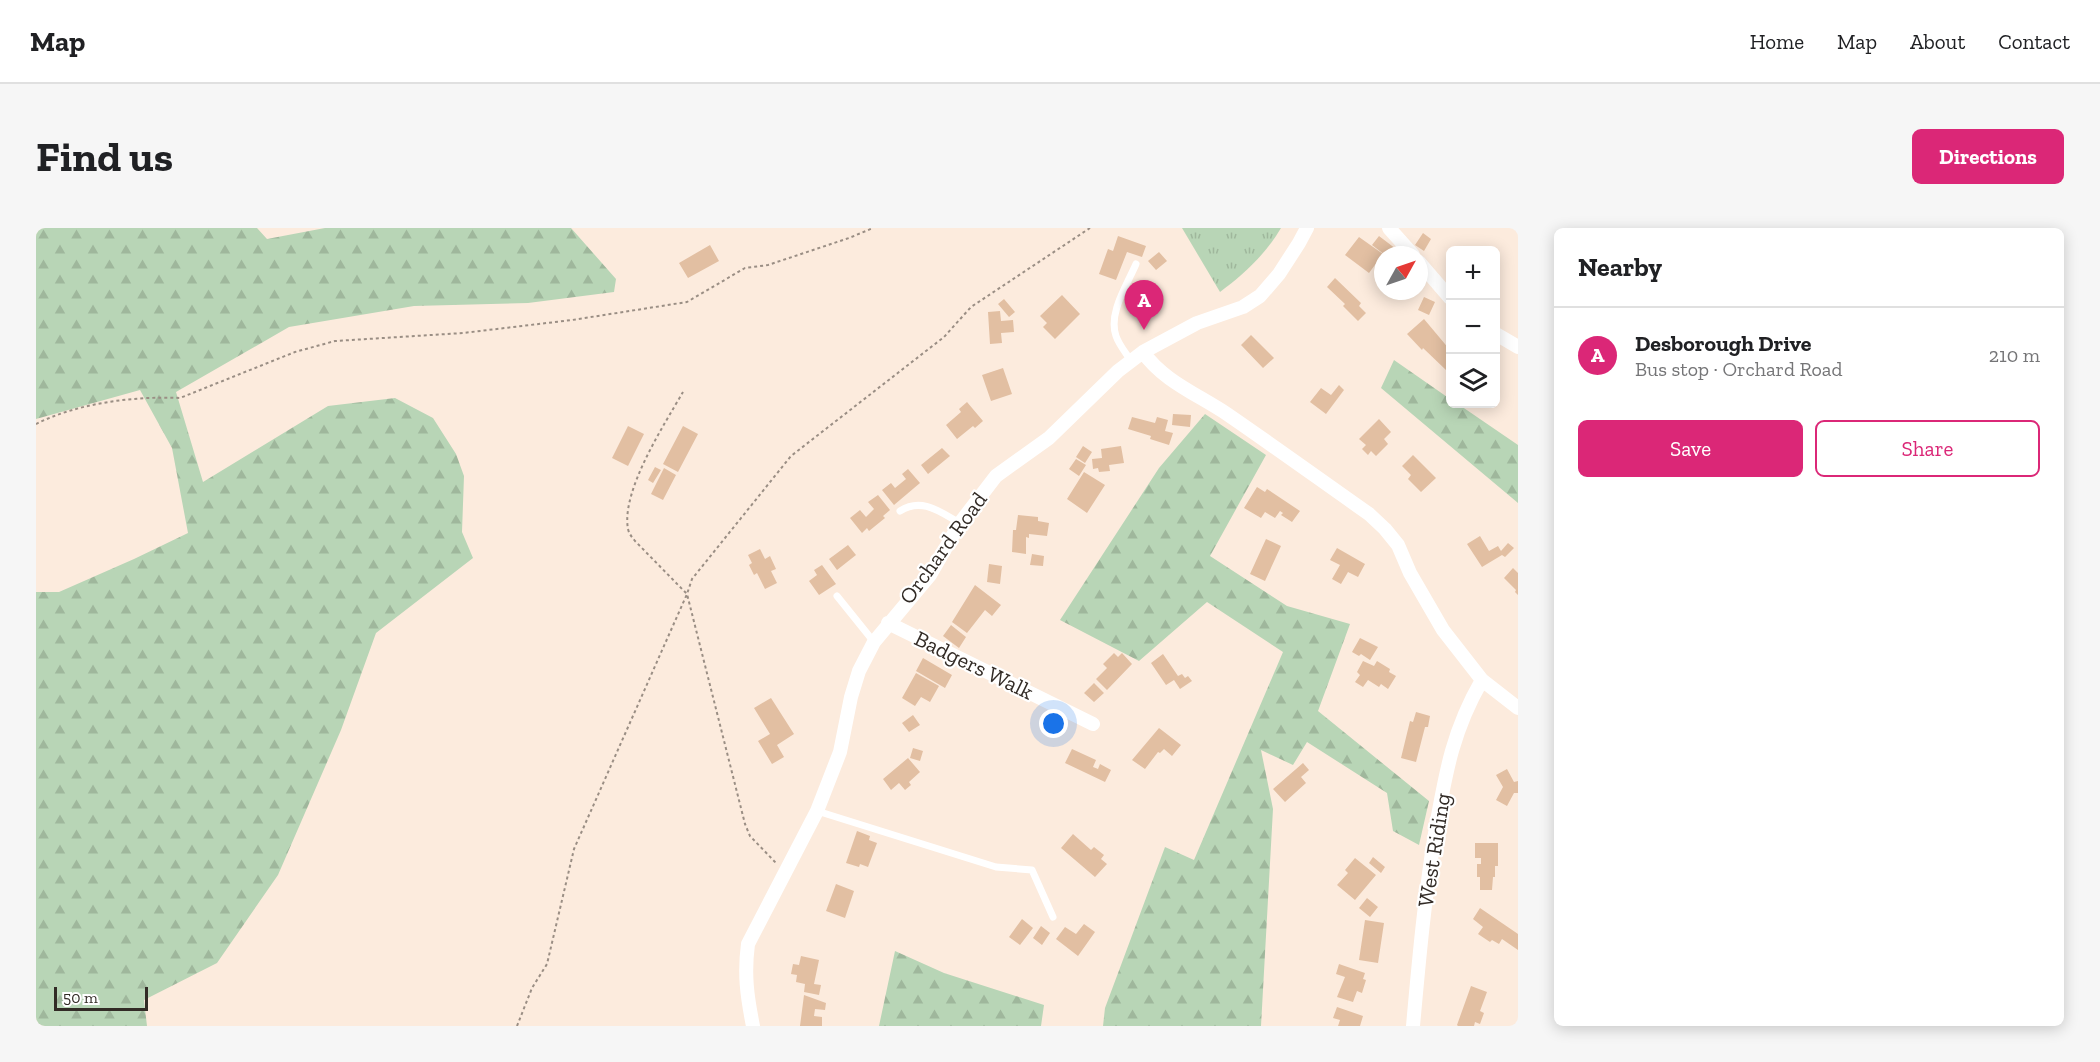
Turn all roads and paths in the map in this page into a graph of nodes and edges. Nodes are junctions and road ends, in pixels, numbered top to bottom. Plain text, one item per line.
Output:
1 (873, 228) edge
2 (1090, 228) edge
3 (1306, 228) edge
4 (1389, 228) edge
5 (1405, 246) edge
6 (1136, 264) dead end
7 (1428, 272) edge
8 (1446, 293) edge
9 (1500, 336) edge
10 (1515, 342) edge
11 (1143, 352) junction
12 (1131, 361) junction
13 (682, 392) dead end
14 (36, 424) edge
15 (900, 511) dead end
16 (960, 523) junction
17 (687, 594) junction
18 (837, 596) dead end
19 (888, 623) junction
20 (874, 642) junction
21 (1482, 680) junction
22 (1518, 708) edge
23 (1093, 724) dead end
24 (817, 811) junction
25 (786, 873) junction
26 (1053, 917) dead end
27 (518, 1026) edge
28 (753, 1026) edge
29 (1413, 1026) edge

1 - 14 path
2 - 17 path
3 - 11 street, Orchard Road
4 - 5 street
6 - 12 lane
7 - 8 street
9 - 10 street
11 - 12 street, Orchard Road
11 - 21 street
12 - 16 street, Orchard Road
13 - 17 path
15 - 16 lane
16 - 19 street, Orchard Road
17 - 25 path
17 - 27 path
18 - 20 lane
19 - 20 street, Orchard Road
19 - 23 street, Badgers Walk
20 - 24 street, Orchard Road
21 - 22 street
21 - 29 street, West Riding
24 - 25 street, Orchard Road
24 - 26 lane
25 - 28 street, Orchard Road

